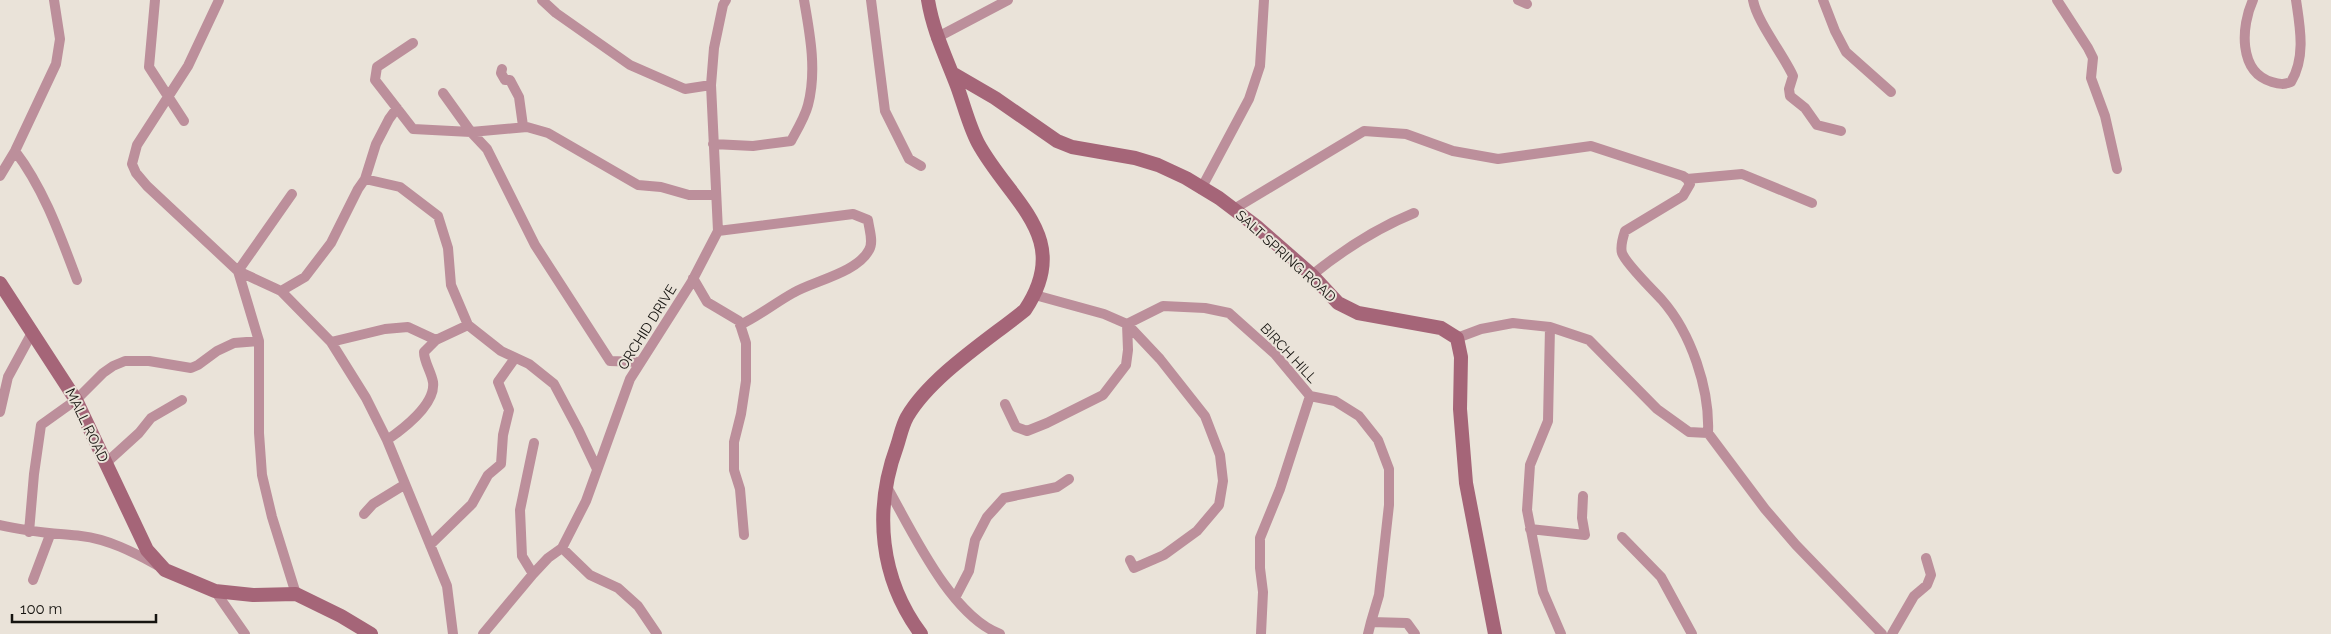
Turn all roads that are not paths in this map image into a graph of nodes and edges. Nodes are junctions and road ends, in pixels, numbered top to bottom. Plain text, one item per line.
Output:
1 (54, 0) edge
2 (155, 0) edge
3 (219, 0) edge
4 (542, 0) edge
5 (804, 0) edge
6 (871, 0) edge
7 (928, 0) edge
8 (1008, 0) edge
9 (1264, 0) edge
10 (1753, 0) edge
11 (1823, 0) edge
12 (2057, 0) edge
13 (2253, 0) edge
14 (2296, 0) edge
15 (722, 2) edge
16 (936, 38) junction
17 (413, 43) dead end
18 (502, 69) dead end
19 (952, 73) junction
20 (711, 85) junction
21 (1892, 92) dead end
22 (443, 93) dead end
23 (168, 98) junction
24 (397, 108) junction
25 (184, 121) dead end
26 (523, 126) junction
27 (1841, 131) dead end
28 (471, 132) junction
29 (714, 144) junction
30 (15, 151) junction
31 (921, 166) dead end
32 (2117, 169) dead end
33 (0, 176) edge
34 (365, 179) junction
35 (1687, 179) junction
36 (1202, 189) junction
37 (292, 194) dead end
38 (716, 195) junction
39 (1812, 203) dead end
40 (1234, 210) junction
41 (1414, 213) dead end
42 (718, 231) junction
43 (238, 270) junction
44 (1312, 275) junction
45 (693, 278) junction
46 (77, 280) dead end
47 (0, 284) edge
48 (281, 291) junction
49 (1036, 295) junction
50 (1128, 324) junction
51 (468, 325) junction
52 (740, 325) junction
53 (1550, 327) junction
54 (33, 332) junction
55 (1456, 338) junction
56 (436, 340) junction
57 (259, 341) junction
58 (331, 342) junction
59 (515, 358) junction
60 (640, 362) junction
61 (1310, 396) junction
62 (76, 400) junction
63 (182, 400) dead end
64 (1005, 404) dead end
65 (0, 412) edge
66 (1708, 433) junction
67 (387, 440) junction
68 (534, 443) dead end
69 (106, 463) junction
70 (597, 469) junction
71 (1069, 479) dead end
72 (404, 485) junction
73 (887, 487) junction
74 (1583, 496) dead end
75 (364, 514) dead end
76 (0, 526) edge
77 (1530, 529) junction
78 (29, 532) junction
79 (50, 535) junction
80 (744, 535) dead end
81 (1622, 537) dead end
82 (430, 545) junction
83 (562, 548) junction
84 (1926, 558) dead end
85 (1130, 560) dead end
86 (166, 570) junction
87 (533, 574) junction
88 (33, 580) dead end
89 (215, 591) junction
90 (296, 594) junction
91 (955, 598) junction
92 (1371, 622) junction
93 (1493, 631) edge
94 (245, 634) edge
95 (370, 634) edge
96 (453, 634) edge
97 (483, 634) edge
98 (657, 634) edge
99 (922, 634) edge
100 (1000, 634) edge
101 (1261, 634) edge
102 (1368, 634) edge
103 (1415, 634) edge
104 (1561, 634) edge
105 (1692, 634) edge
106 (1882, 634) edge
107 (1892, 634) edge

1 - 30 street
2 - 23 street
3 - 23 street
4 - 20 street
5 - 29 street
6 - 31 street
7 - 16 street
8 - 16 street
9 - 36 street
10 - 27 street
11 - 21 street
12 - 32 street
13 - 14 street
15 - 20 street
16 - 19 street
17 - 24 street
18 - 26 street
19 - 36 street, SALT SPRING ROAD
19 - 49 street
20 - 29 street
22 - 28 street
23 - 25 street
23 - 43 street
24 - 28 street
24 - 34 street
26 - 28 street
26 - 38 street
28 - 60 street
29 - 38 street
30 - 33 street
30 - 46 street
34 - 48 street
34 - 51 street
35 - 39 street
35 - 40 street
35 - 66 street
36 - 40 street, SALT SPRING ROAD
37 - 43 street
38 - 42 street
40 - 44 street, SALT SPRING ROAD
41 - 44 street
42 - 45 street, ORCHID DRIVE
42 - 52 street
43 - 48 street
43 - 57 street
44 - 55 street, SALT SPRING ROAD
45 - 52 street
45 - 60 street, ORCHID DRIVE
47 - 54 street, MALL ROAD
48 - 58 street
49 - 50 street
49 - 73 street
50 - 61 street, BIRCH HILL
50 - 64 street
50 - 85 street
51 - 56 street
51 - 59 street
52 - 80 street
53 - 55 street
53 - 66 street
53 - 77 street
54 - 62 street, MALL ROAD
54 - 65 street
55 - 93 street
56 - 58 street
56 - 67 street
57 - 62 street
57 - 90 street
58 - 67 street
59 - 70 street
59 - 82 street
60 - 70 street, ORCHID DRIVE
61 - 92 street, BIRCH HILL
61 - 101 street
62 - 69 street, MALL ROAD
62 - 78 street
63 - 69 street
66 - 106 street
67 - 72 street
68 - 87 street
69 - 86 street, MALL ROAD
70 - 83 street, ORCHID DRIVE
71 - 91 street
72 - 75 street
72 - 82 street
73 - 91 street
73 - 99 street
74 - 77 street
76 - 78 street
77 - 104 street
78 - 79 street
79 - 86 street
79 - 88 street
81 - 105 street
82 - 96 street
83 - 87 street, ORCHID DRIVE
83 - 98 street
84 - 107 street
86 - 89 street
87 - 97 street, ORCHID DRIVE
89 - 90 street
89 - 94 street
90 - 95 street
91 - 100 street
92 - 102 street, BIRCH HILL
92 - 103 street

